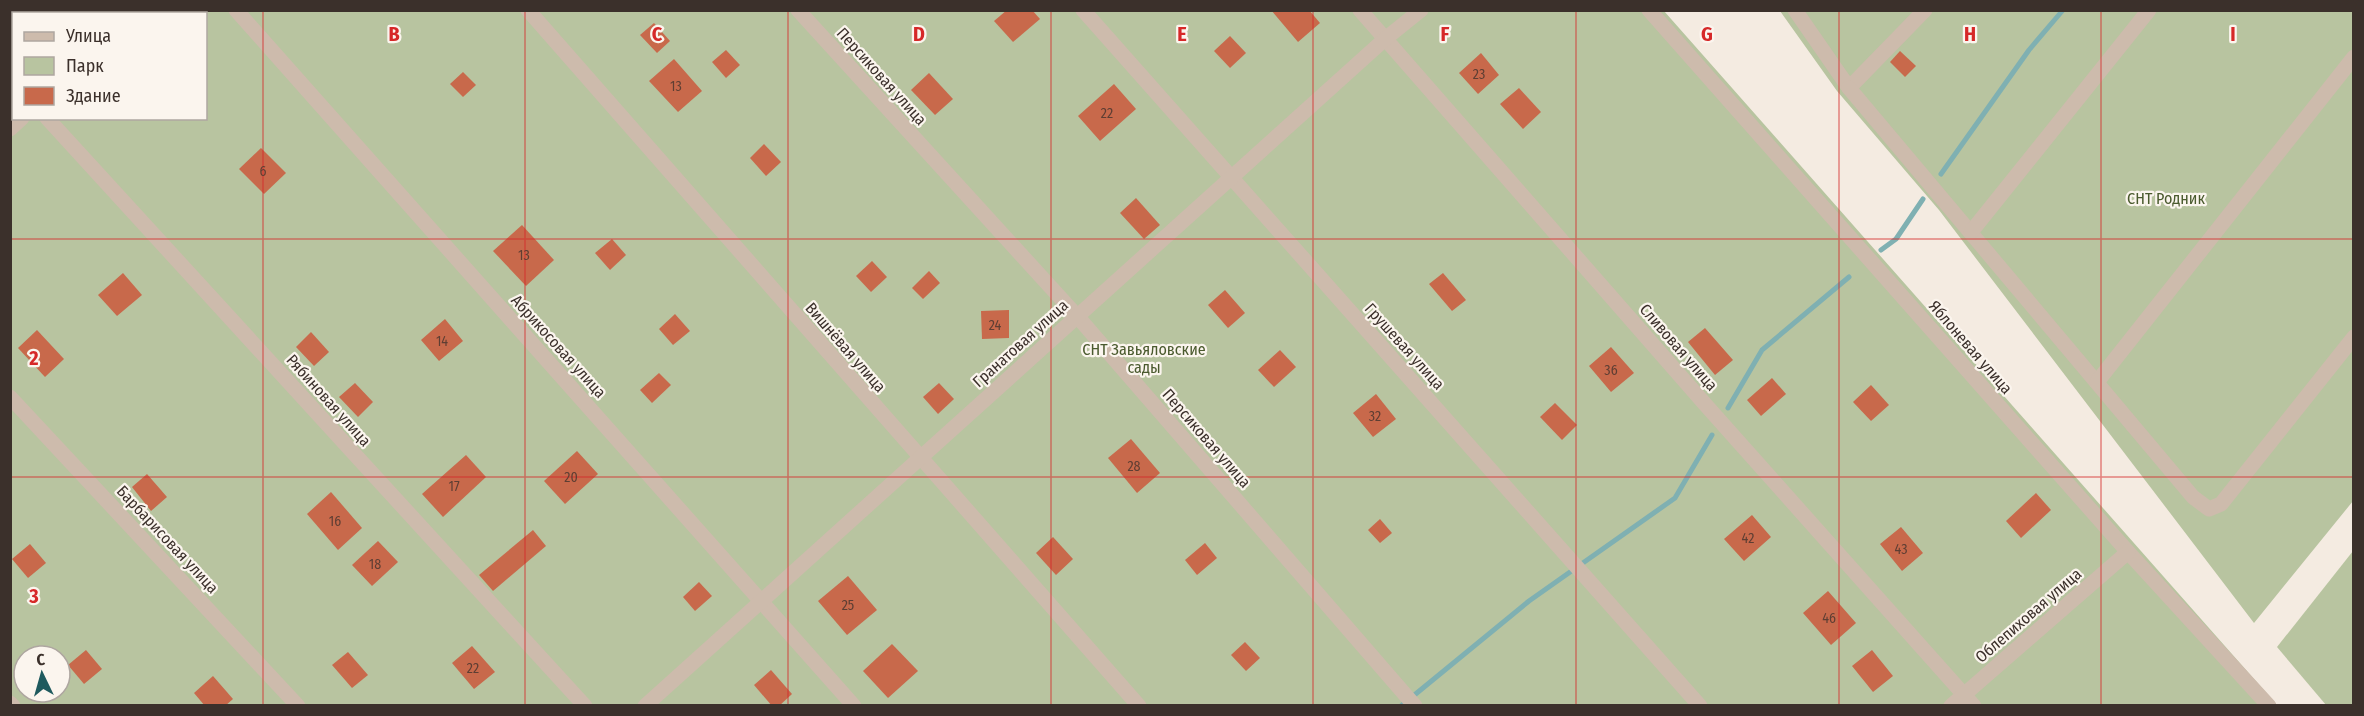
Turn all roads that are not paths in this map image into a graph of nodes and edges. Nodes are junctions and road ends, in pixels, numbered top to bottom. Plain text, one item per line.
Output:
1 (236, 10) edge
2 (528, 10) edge
3 (798, 10) edge
4 (1083, 10) edge
5 (1360, 10) edge
6 (1421, 10) edge
7 (1649, 10) edge
8 (1795, 10) edge
9 (1924, 10) edge
10 (2150, 10) edge
11 (1385, 39) junction
12 (2354, 57) edge
13 (1849, 88) junction
14 (49, 120) edge
15 (1231, 177) junction
16 (1971, 232) junction
17 (1077, 316) junction
18 (2354, 337) edge
19 (2097, 382) junction
20 (10, 397) edge
21 (919, 458) junction
22 (2128, 552) junction
23 (763, 602) junction
24 (1969, 700) edge
25 (298, 705) edge
26 (585, 705) edge
27 (645, 705) edge
28 (855, 705) edge
29 (1138, 705) edge
30 (1415, 705) edge
31 (1700, 705) edge
32 (1951, 705) edge
33 (2269, 705) edge

1 - 23 street, Абрикосовая улица
2 - 21 street, Вишнёвая улица
3 - 17 street, Персиковая улица
4 - 15 street, Грушевая улица
5 - 11 street, Сливовая улица
6 - 11 street, Гранатовая улица
7 - 22 street, Яблоневая улица
8 - 13 street
9 - 13 street
10 - 16 street
11 - 15 street, Гранатовая улица
11 - 24 street, Сливовая улица
12 - 19 street
13 - 16 street
14 - 26 street, Рябиновая улица
15 - 17 street, Гранатовая улица
15 - 31 street, Грушевая улица
16 - 19 street
17 - 21 street, Гранатовая улица
17 - 30 street, Персиковая улица
18 - 19 street
20 - 25 street, Барбарисовая улица
21 - 23 street, Гранатовая улица
21 - 29 street, Вишнёвая улица
22 - 24 street, Облепиховая улица
22 - 33 street, Яблоневая улица
23 - 27 street, Гранатовая улица
23 - 28 street, Абрикосовая улица
24 - 32 street, Облепиховая улица

